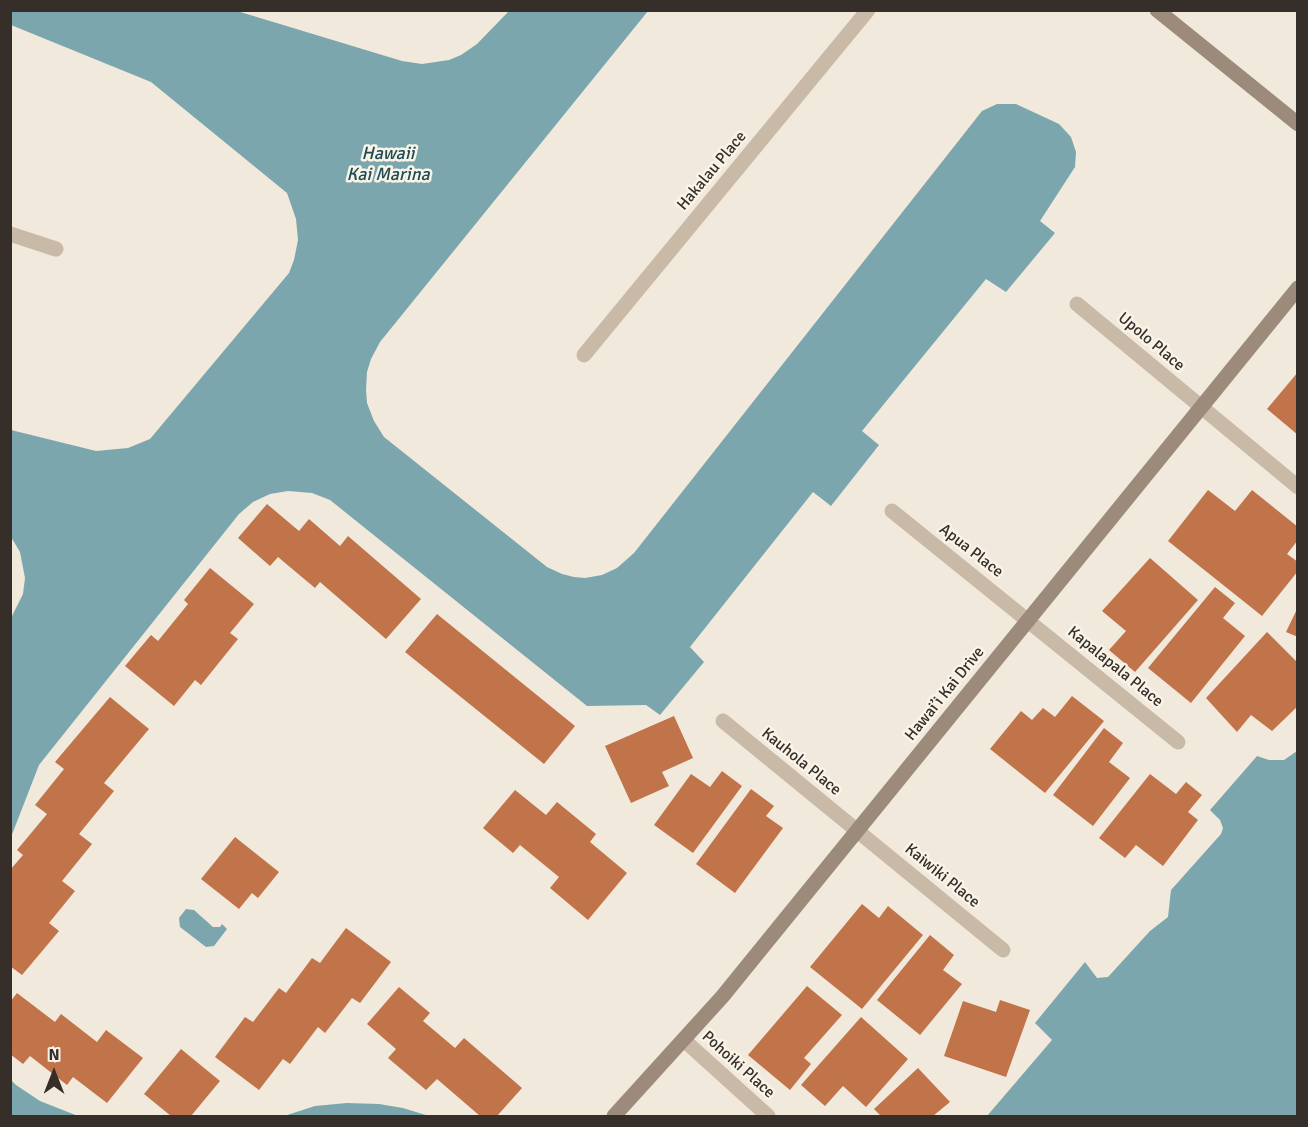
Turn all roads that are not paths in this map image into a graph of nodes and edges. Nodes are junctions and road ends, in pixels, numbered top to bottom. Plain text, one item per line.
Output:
1 (868, 10) edge
2 (1157, 10) edge
3 (1298, 124) edge
4 (10, 234) edge
5 (56, 249) dead end
6 (1298, 288) edge
7 (1077, 304) dead end
8 (584, 355) dead end
9 (1203, 407) junction
10 (1298, 487) edge
11 (892, 511) dead end
12 (1029, 619) junction
13 (723, 721) dead end
14 (1178, 742) dead end
15 (857, 831) junction
16 (1004, 950) dead end
17 (684, 1041) junction
18 (614, 1116) edge
19 (768, 1116) edge

1 - 8 street, Hakalau Place
2 - 3 main road
4 - 5 street
6 - 9 main road, Hawai’i Kai Drive
7 - 9 street, Upolo Place
9 - 10 street, Upolo Place
9 - 12 main road, Hawai’i Kai Drive
11 - 12 street, Apua Place
12 - 14 street, Kapalapala Place
12 - 15 main road, Hawai’i Kai Drive
13 - 15 street, Kauhola Place
15 - 16 street, Kaiwiki Place
15 - 17 main road, Hawai’i Kai Drive
17 - 18 main road, Hawai’i Kai Drive
17 - 19 street, Pohoiki Place

